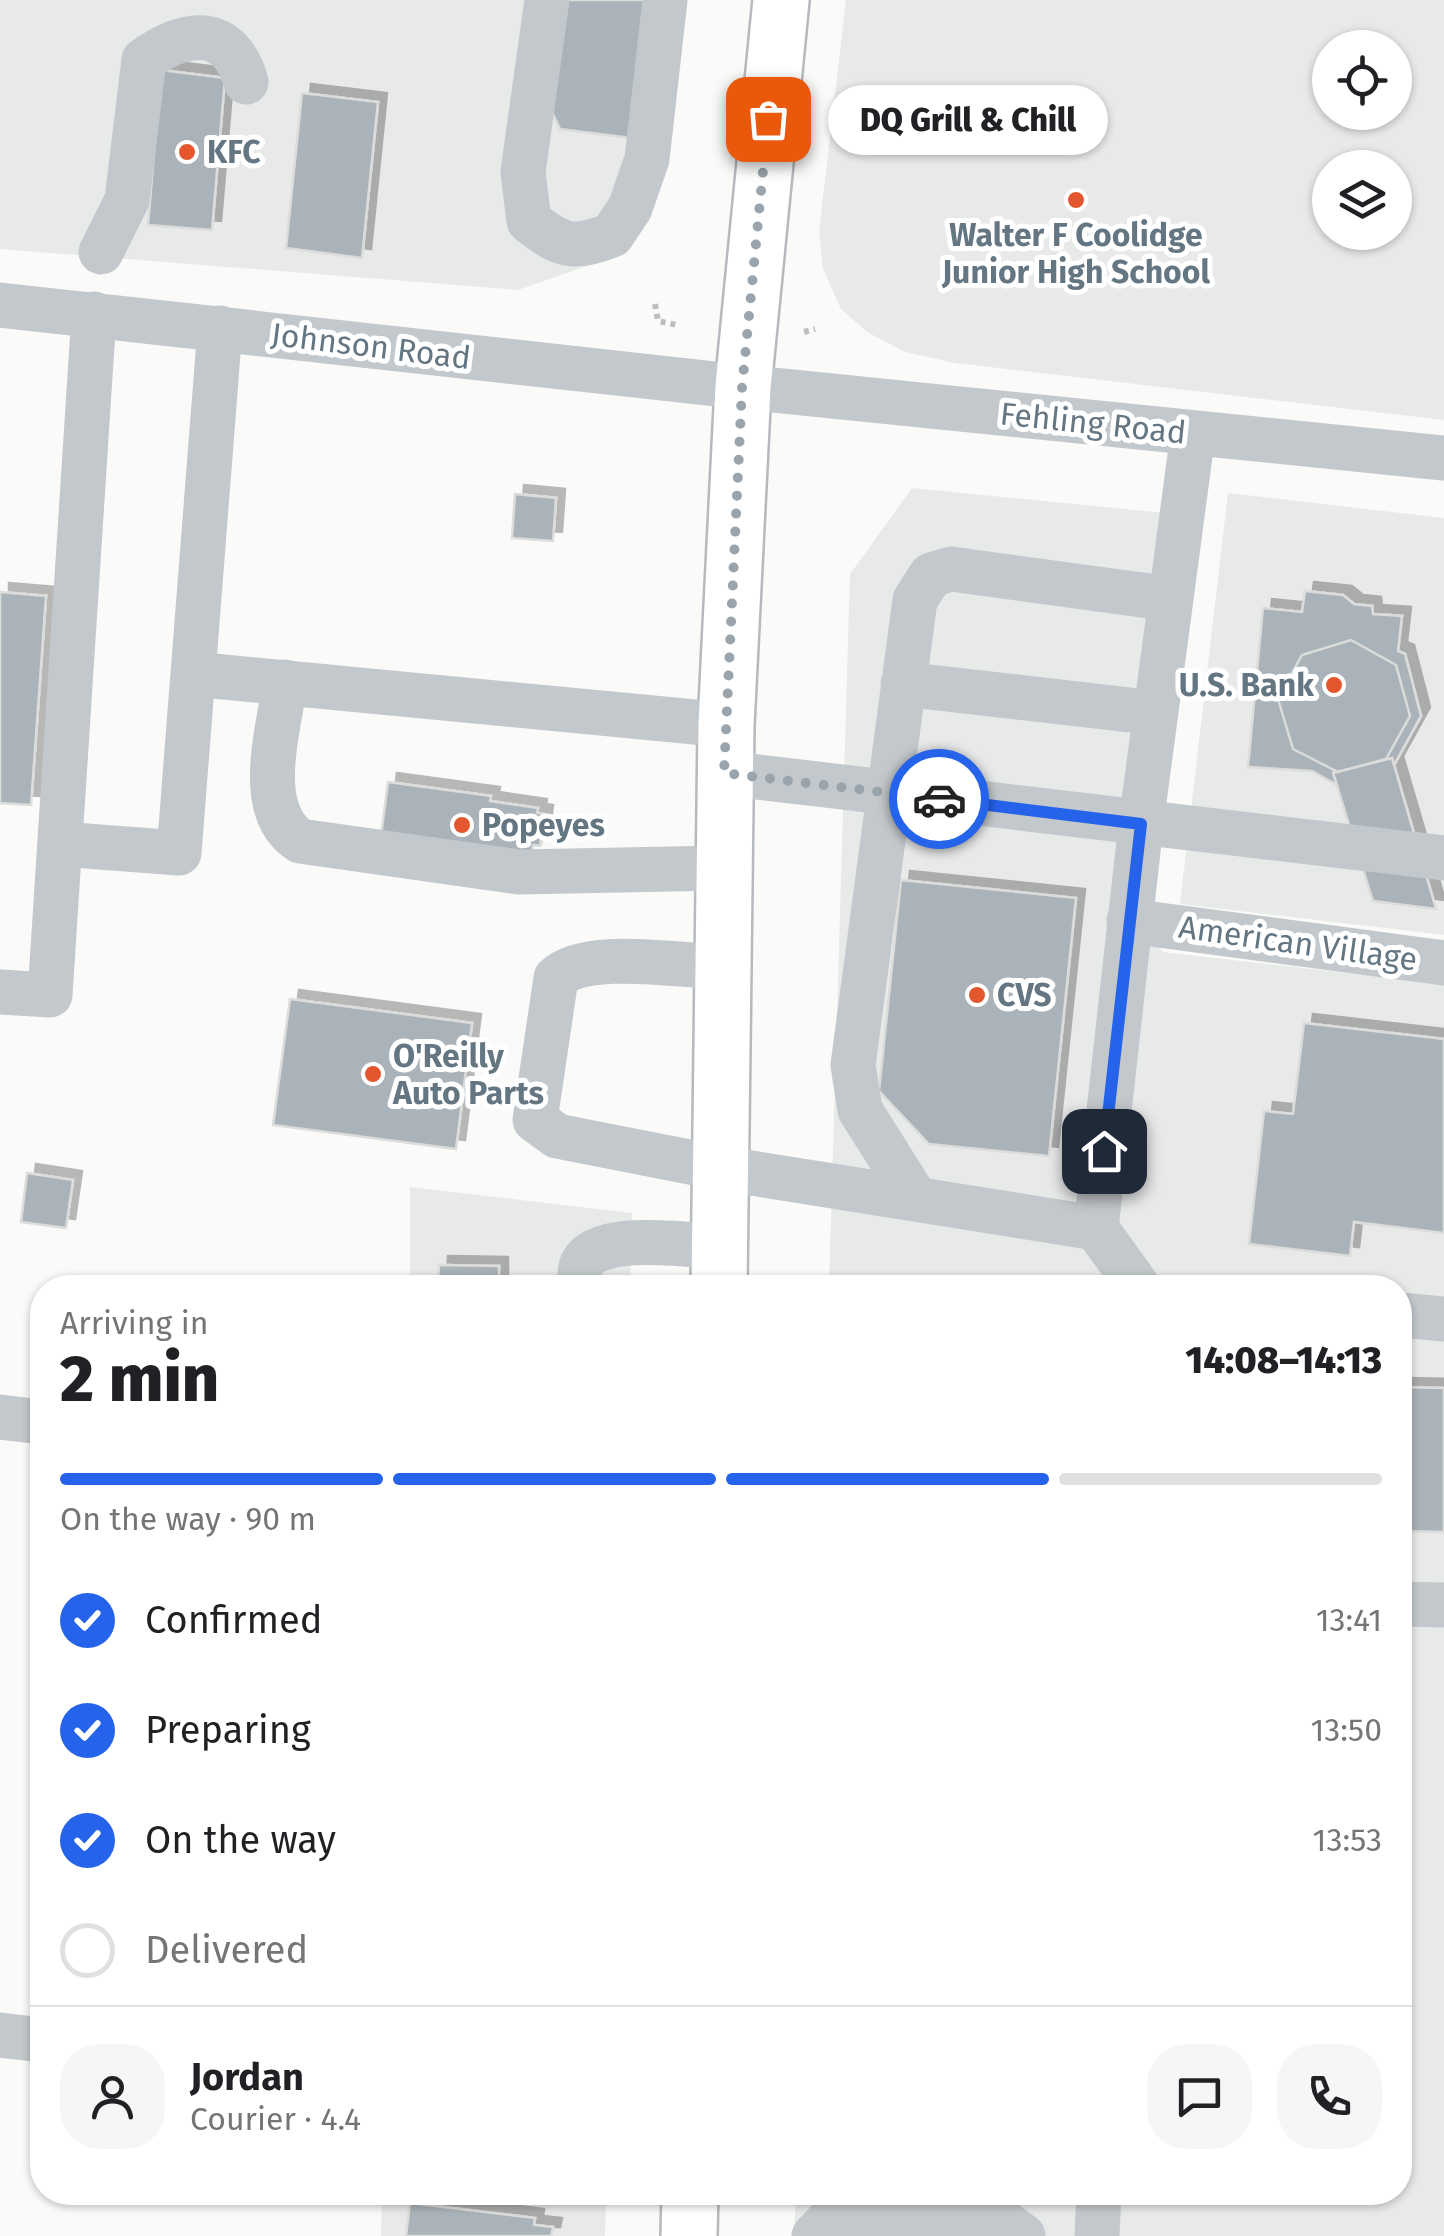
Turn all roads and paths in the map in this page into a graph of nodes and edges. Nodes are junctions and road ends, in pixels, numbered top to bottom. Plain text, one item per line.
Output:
1 (548, 0) edge
2 (665, 0) edge
3 (781, 0) edge
4 (246, 82) dead end
5 (100, 252) dead end
6 (656, 304) dead end
7 (0, 305) edge
8 (94, 314) junction
9 (677, 325) dead end
10 (220, 328) junction
11 (815, 329) dead end
12 (804, 332) dead end
13 (742, 388) junction
14 (1193, 433) junction
15 (1444, 458) edge
16 (1171, 600) junction
17 (193, 674) junction
18 (285, 682) junction
19 (904, 684) junction
20 (1156, 714) junction
21 (725, 749) junction
22 (888, 793) junction
23 (1141, 824) junction
24 (60, 844) junction
25 (1444, 858) edge
26 (723, 868) junction
27 (1130, 920) junction
28 (1444, 963) edge
29 (722, 967) junction
30 (0, 992) edge
31 (720, 1168) junction
32 (916, 1200) junction
33 (1096, 1228) junction
34 (719, 1267) edge
35 (581, 1275) edge
36 (1130, 1275) edge
37 (1412, 1315) edge
38 (1444, 1319) edge
39 (0, 1417) edge
40 (30, 1421) edge
41 (1412, 1604) edge
42 (1444, 1605) edge
43 (0, 2035) edge
44 (30, 2039) edge
45 (690, 2205) edge
46 (1098, 2205) edge
47 (689, 2236) edge
48 (814, 2236) edge
49 (1023, 2236) edge
50 (1097, 2236) edge

1 - 2 street
3 - 13 main road
4 - 5 street
6 - 9 path
7 - 8 street, Johnson Road
8 - 10 street, Johnson Road
8 - 24 street
10 - 13 street, Johnson Road
10 - 17 street
11 - 12 path
13 - 14 street, Fehling Road
13 - 21 main road
14 - 15 street, Fehling Road
14 - 16 street
16 - 19 street
16 - 20 street
17 - 18 street
17 - 24 street
18 - 21 street
18 - 26 street
19 - 20 street
19 - 22 street
20 - 23 street
21 - 22 street
21 - 26 main road
22 - 23 street
22 - 32 street
23 - 25 street
23 - 27 street
24 - 30 street
26 - 29 main road
27 - 28 street, American Village
27 - 33 street
29 - 31 main road
29 - 31 street
31 - 32 street
31 - 34 main road
32 - 33 street
33 - 36 street
34 - 35 street
37 - 38 street
39 - 40 street
41 - 42 street
43 - 44 street
45 - 47 main road
46 - 50 street
48 - 49 street

